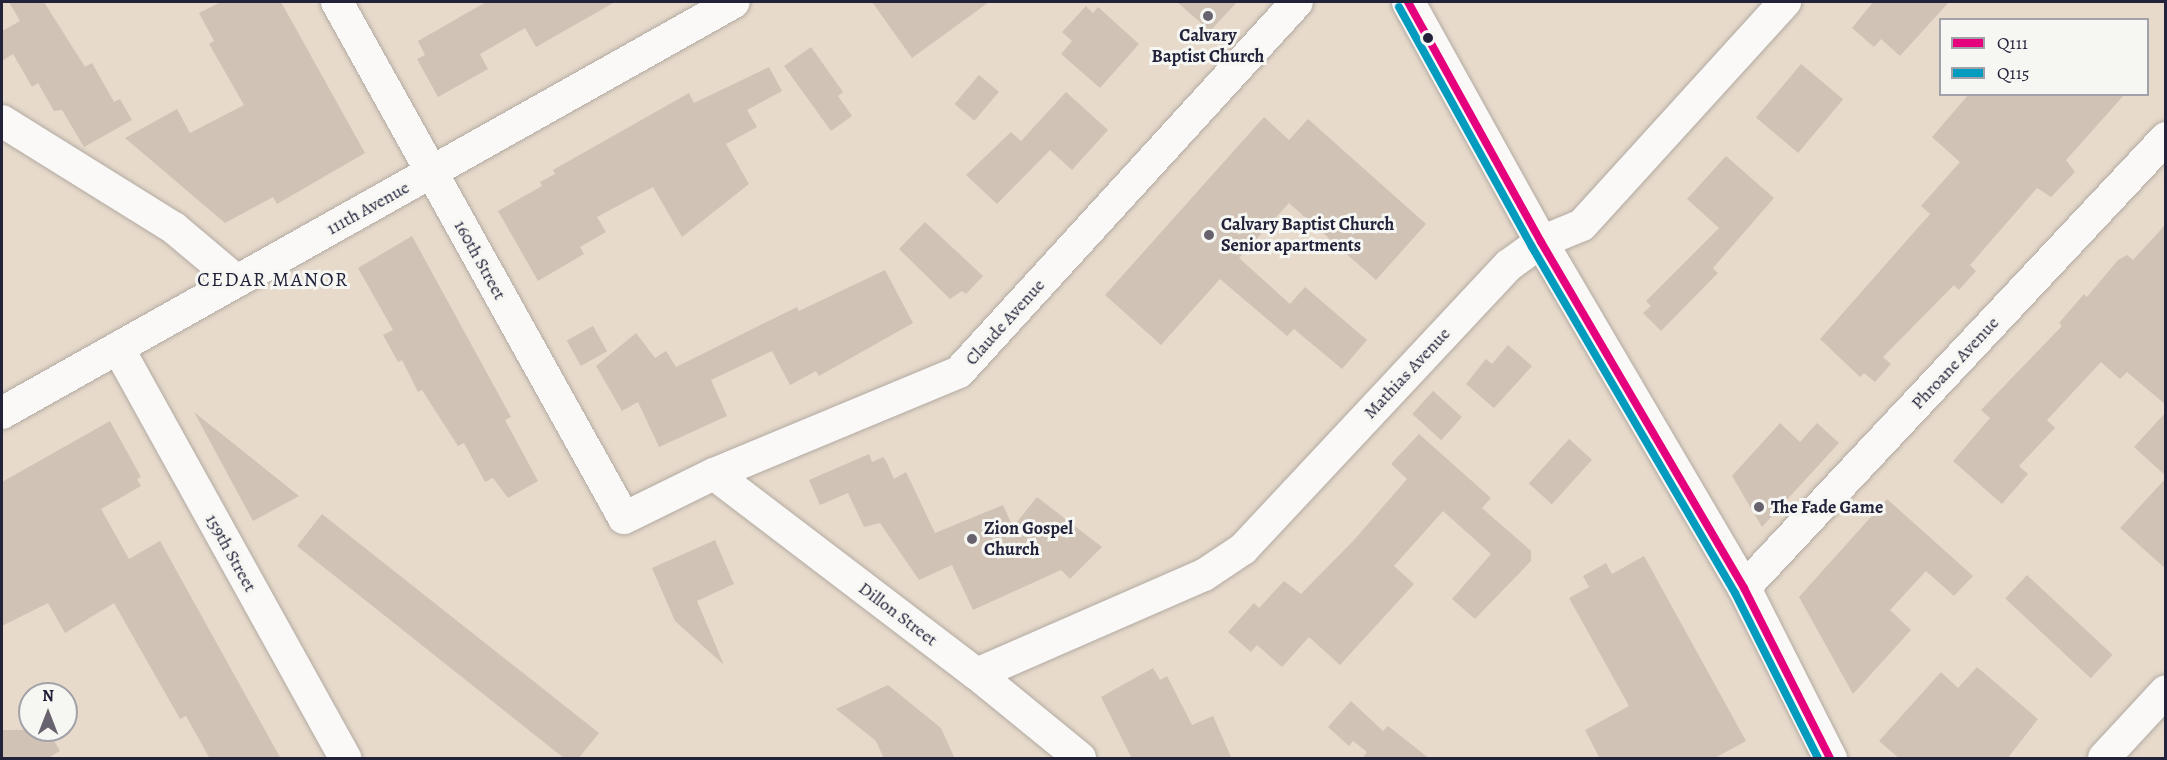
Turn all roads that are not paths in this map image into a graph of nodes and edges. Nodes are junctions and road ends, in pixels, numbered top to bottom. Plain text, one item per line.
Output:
1 (337, 2) edge
2 (734, 2) edge
3 (1297, 2) edge
4 (1408, 2) edge
5 (1785, 2) edge
6 (2, 122) edge
7 (2166, 138) edge
8 (432, 173) junction
9 (1541, 242) junction
10 (237, 281) junction
11 (118, 348) junction
12 (2, 413) edge
13 (714, 474) junction
14 (624, 518) joint
15 (1744, 588) junction
16 (977, 674) junction
17 (2166, 691) edge
18 (345, 759) edge
19 (1080, 759) edge
20 (1830, 759) edge
21 (2104, 759) edge

1 - 8 street, 160th Street
2 - 8 street, 111th Avenue
3 - 13 street, Claude Avenue
4 - 9 main road
5 - 9 street, Mathias Avenue
6 - 10 street
7 - 15 street, Phroane Avenue
8 - 10 street, 111th Avenue
8 - 14 street, 160th Street
9 - 15 main road
9 - 16 street, Mathias Avenue
10 - 11 street, 111th Avenue
11 - 12 street, 111th Avenue
11 - 18 street, 159th Street
13 - 14 street, Claude Avenue
13 - 16 street, Dillon Street
15 - 20 main road
16 - 19 street, Dillon Street
17 - 21 street

